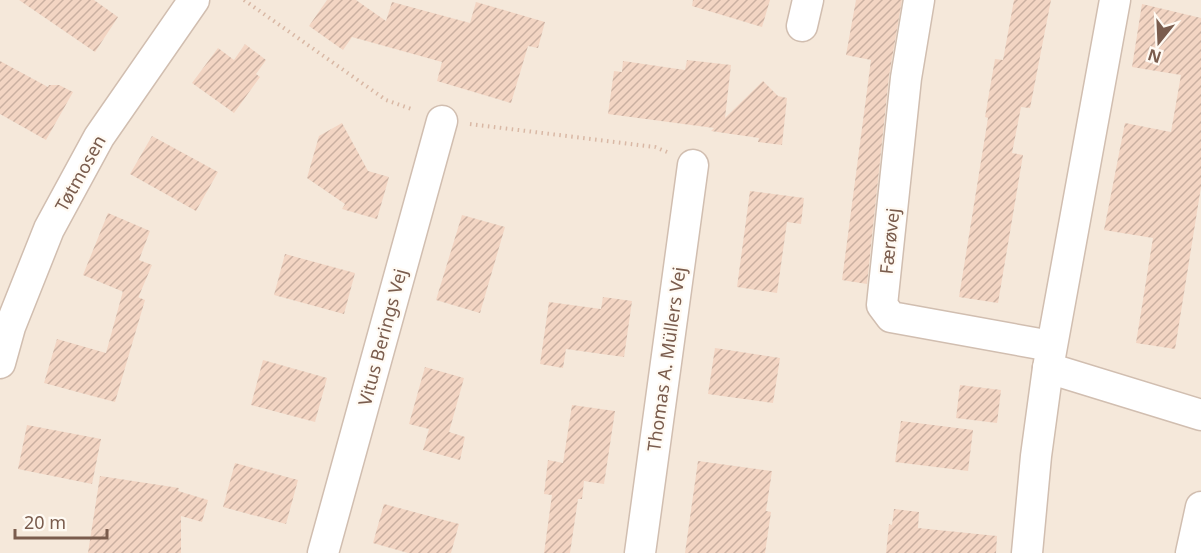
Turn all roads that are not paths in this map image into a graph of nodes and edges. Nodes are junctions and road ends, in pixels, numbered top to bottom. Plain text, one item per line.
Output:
1 (194, 0) edge
2 (919, 0) edge
3 (1115, 0) edge
4 (442, 121) dead end
5 (693, 165) dead end
6 (1050, 357) junction
7 (0, 363) edge
8 (1201, 415) edge
9 (1201, 507) edge
10 (323, 553) edge
11 (640, 553) edge
12 (1027, 553) edge
13 (1191, 553) edge

1 - 7 street, Tøtmosen
2 - 6 street, Færøvej
3 - 6 street
4 - 10 street, Vitus Berings Vej
5 - 11 street, Thomas A. Müllers Vej
6 - 8 street, Færøvej
6 - 12 street
9 - 13 street

